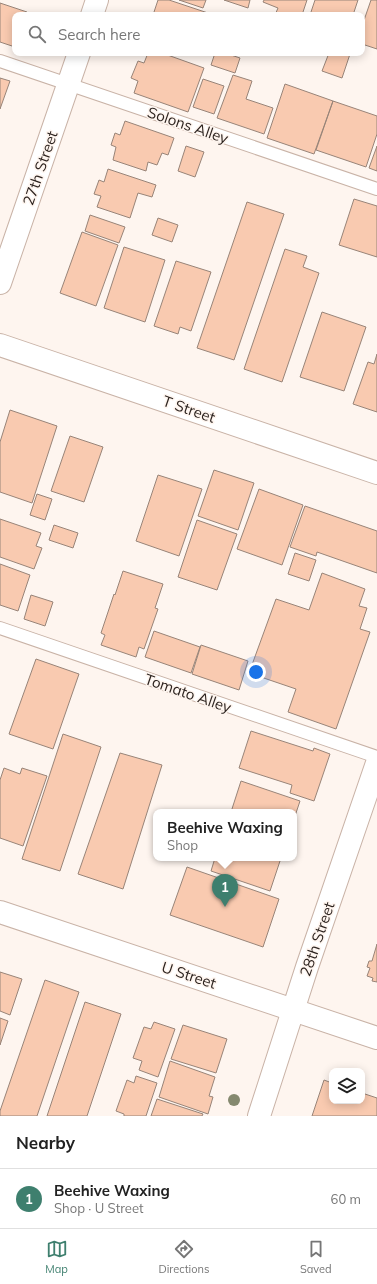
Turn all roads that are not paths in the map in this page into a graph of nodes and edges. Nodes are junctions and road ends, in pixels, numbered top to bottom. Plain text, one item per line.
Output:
1 (97, 0) edge
2 (93, 12) edge
3 (78, 56) edge
4 (0, 61) edge
5 (69, 84) junction
6 (377, 189) edge
7 (0, 283) edge
8 (0, 345) edge
9 (377, 473) edge
10 (0, 628) edge
11 (377, 757) edge
12 (377, 763) edge
13 (0, 912) edge
14 (294, 1010) junction
15 (377, 1038) edge
16 (259, 1116) edge

1 - 2 street
3 - 5 street, 27th Street
4 - 5 lane, Solons Alley
5 - 6 lane, Solons Alley
5 - 7 street, 27th Street
8 - 9 street, T Street
10 - 11 lane, Tomato Alley
12 - 14 street, 28th Street
13 - 14 street, U Street
14 - 15 street, U Street
14 - 16 street, 28th Street

